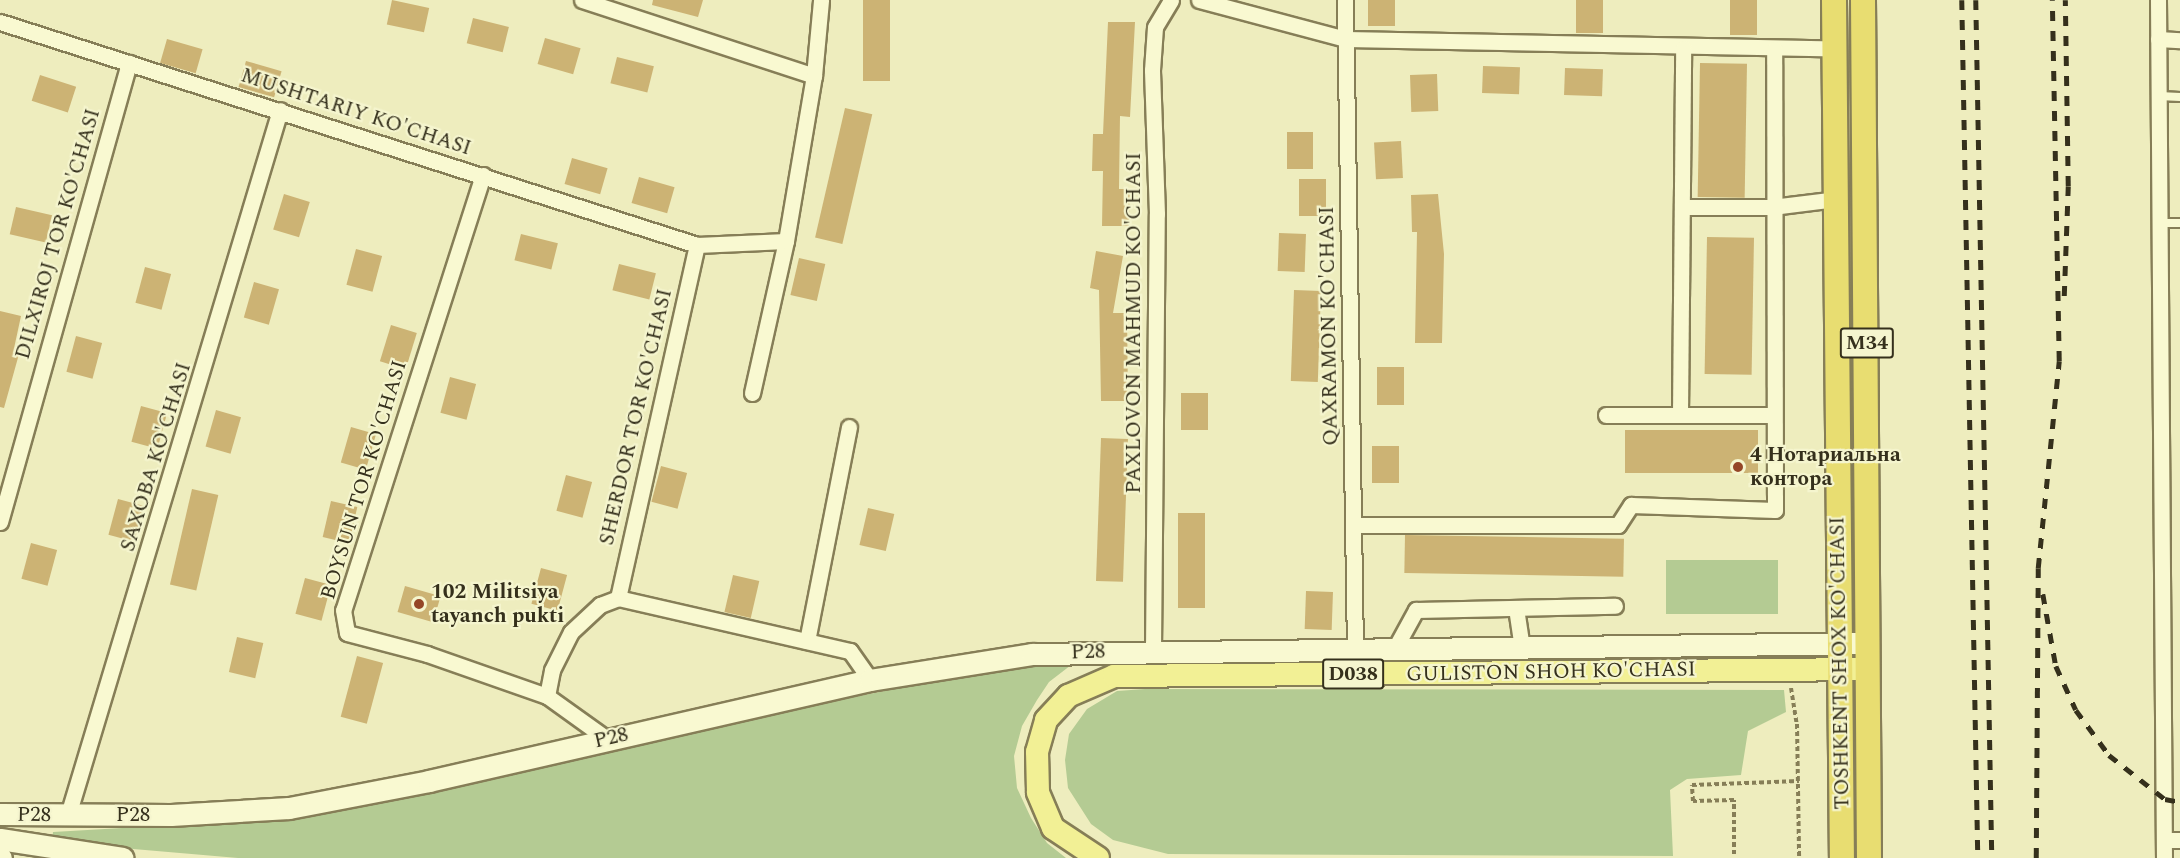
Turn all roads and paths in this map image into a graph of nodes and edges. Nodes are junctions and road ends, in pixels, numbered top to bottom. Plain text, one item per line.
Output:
1 (582, 0) edge
2 (821, 0) edge
3 (1171, 0) edge
4 (1199, 0) edge
5 (1345, 0) edge
6 (1834, 0) edge
7 (1863, 0) edge
8 (2158, 0) edge
9 (0, 22) edge
10 (1346, 39) junction
11 (2158, 39) junction
12 (2180, 40) edge
13 (1683, 48) junction
14 (1835, 48) junction
15 (1774, 49) junction
16 (129, 63) junction
17 (814, 76) junction
18 (2159, 96) junction
19 (2180, 97) edge
20 (280, 110) junction
21 (1837, 152) junction
22 (1865, 152) junction
23 (483, 175) junction
24 (1836, 199) junction
25 (1682, 207) junction
26 (1772, 207) junction
27 (2160, 223) junction
28 (2180, 223) edge
29 (786, 241) junction
30 (697, 246) junction
31 (752, 393) dead end
32 (1606, 415) dead end
33 (1680, 415) junction
34 (1774, 415) junction
35 (849, 427) dead end
36 (0, 522) edge
37 (1353, 525) junction
38 (618, 598) junction
39 (1615, 606) dead end
40 (1516, 608) junction
41 (807, 641) junction
42 (1840, 643) junction
43 (1867, 643) junction
44 (1522, 648) junction
45 (1153, 650) junction
46 (1394, 650) junction
47 (1355, 651) junction
48 (1841, 669) junction
49 (1868, 669) junction
50 (870, 680) junction
51 (1790, 683) dead end
52 (547, 696) junction
53 (607, 739) junction
54 (1799, 781) junction
55 (0, 814) edge
56 (68, 815) junction
57 (0, 839) edge
58 (2164, 840) junction
59 (2180, 840) edge
60 (1734, 854) dead end
61 (123, 858) edge
62 (1098, 858) edge
63 (1799, 858) edge
64 (1842, 858) edge
65 (1869, 858) edge
66 (2164, 858) edge

1 - 17 street
2 - 17 street
3 - 45 street, PAXLOVON MAHMUD KO'CHASI
4 - 10 street
5 - 10 street, QAXRAMON KO'CHASI
6 - 14 highway, TOSHKENT SHOX KO'CHASI / M34
7 - 22 highway, TOSHKENT SHOX KO'CHASI / M34
8 - 11 street
9 - 16 street, MUSHTARIY KO'CHASI
10 - 13 street
10 - 37 street, QAXRAMON KO'CHASI
11 - 12 street
11 - 18 street
13 - 15 street
13 - 25 street
14 - 15 street
14 - 21 highway, TOSHKENT SHOX KO'CHASI / M34
15 - 26 street
16 - 20 street, MUSHTARIY KO'CHASI
16 - 36 street, DILXIROJ TOR KO'CHASI
17 - 29 street
18 - 19 lane
18 - 27 street
20 - 23 street, MUSHTARIY KO'CHASI
20 - 56 street, SAXOBA KO'CHASI
21 - 22 highway
21 - 24 highway, TOSHKENT SHOX KO'CHASI / M34
22 - 43 highway, TOSHKENT SHOX KO'CHASI / M34
23 - 30 street, MUSHTARIY KO'CHASI
23 - 52 street, BOYSUN TOR KO'CHASI
24 - 26 street
24 - 42 highway, TOSHKENT SHOX KO'CHASI / M34
25 - 26 street
25 - 33 street
26 - 34 street
27 - 28 lane
27 - 58 street
29 - 30 street
29 - 31 street
30 - 38 street, SHERDOR TOR KO'CHASI
32 - 33 street
33 - 34 street
34 - 37 street
35 - 41 street
37 - 47 street, QAXRAMON KO'CHASI
38 - 41 street
38 - 52 street
39 - 40 street
40 - 44 street
40 - 46 street
41 - 50 street
42 - 43 main road
42 - 44 main road, D038
42 - 48 highway, TOSHKENT SHOX KO'CHASI / M34
43 - 49 highway, TOSHKENT SHOX KO'CHASI / M34
44 - 46 main road, D038
45 - 47 main road, D038
45 - 50 main road, Р28 / D038
46 - 47 main road, D038
48 - 49 main road, GULISTON SHOH KO'CHASI
48 - 62 main road, GULISTON SHOH KO'CHASI / D038
48 - 64 highway, TOSHKENT SHOX KO'CHASI / M34
49 - 65 highway, TOSHKENT SHOX KO'CHASI / M34
50 - 53 main road, Р28 / D038
51 - 54 path
52 - 53 street
53 - 56 main road, Р28 / D038
54 - 60 path
54 - 63 path
55 - 56 main road, P28 / D038
57 - 61 main road
58 - 59 street
58 - 66 street

